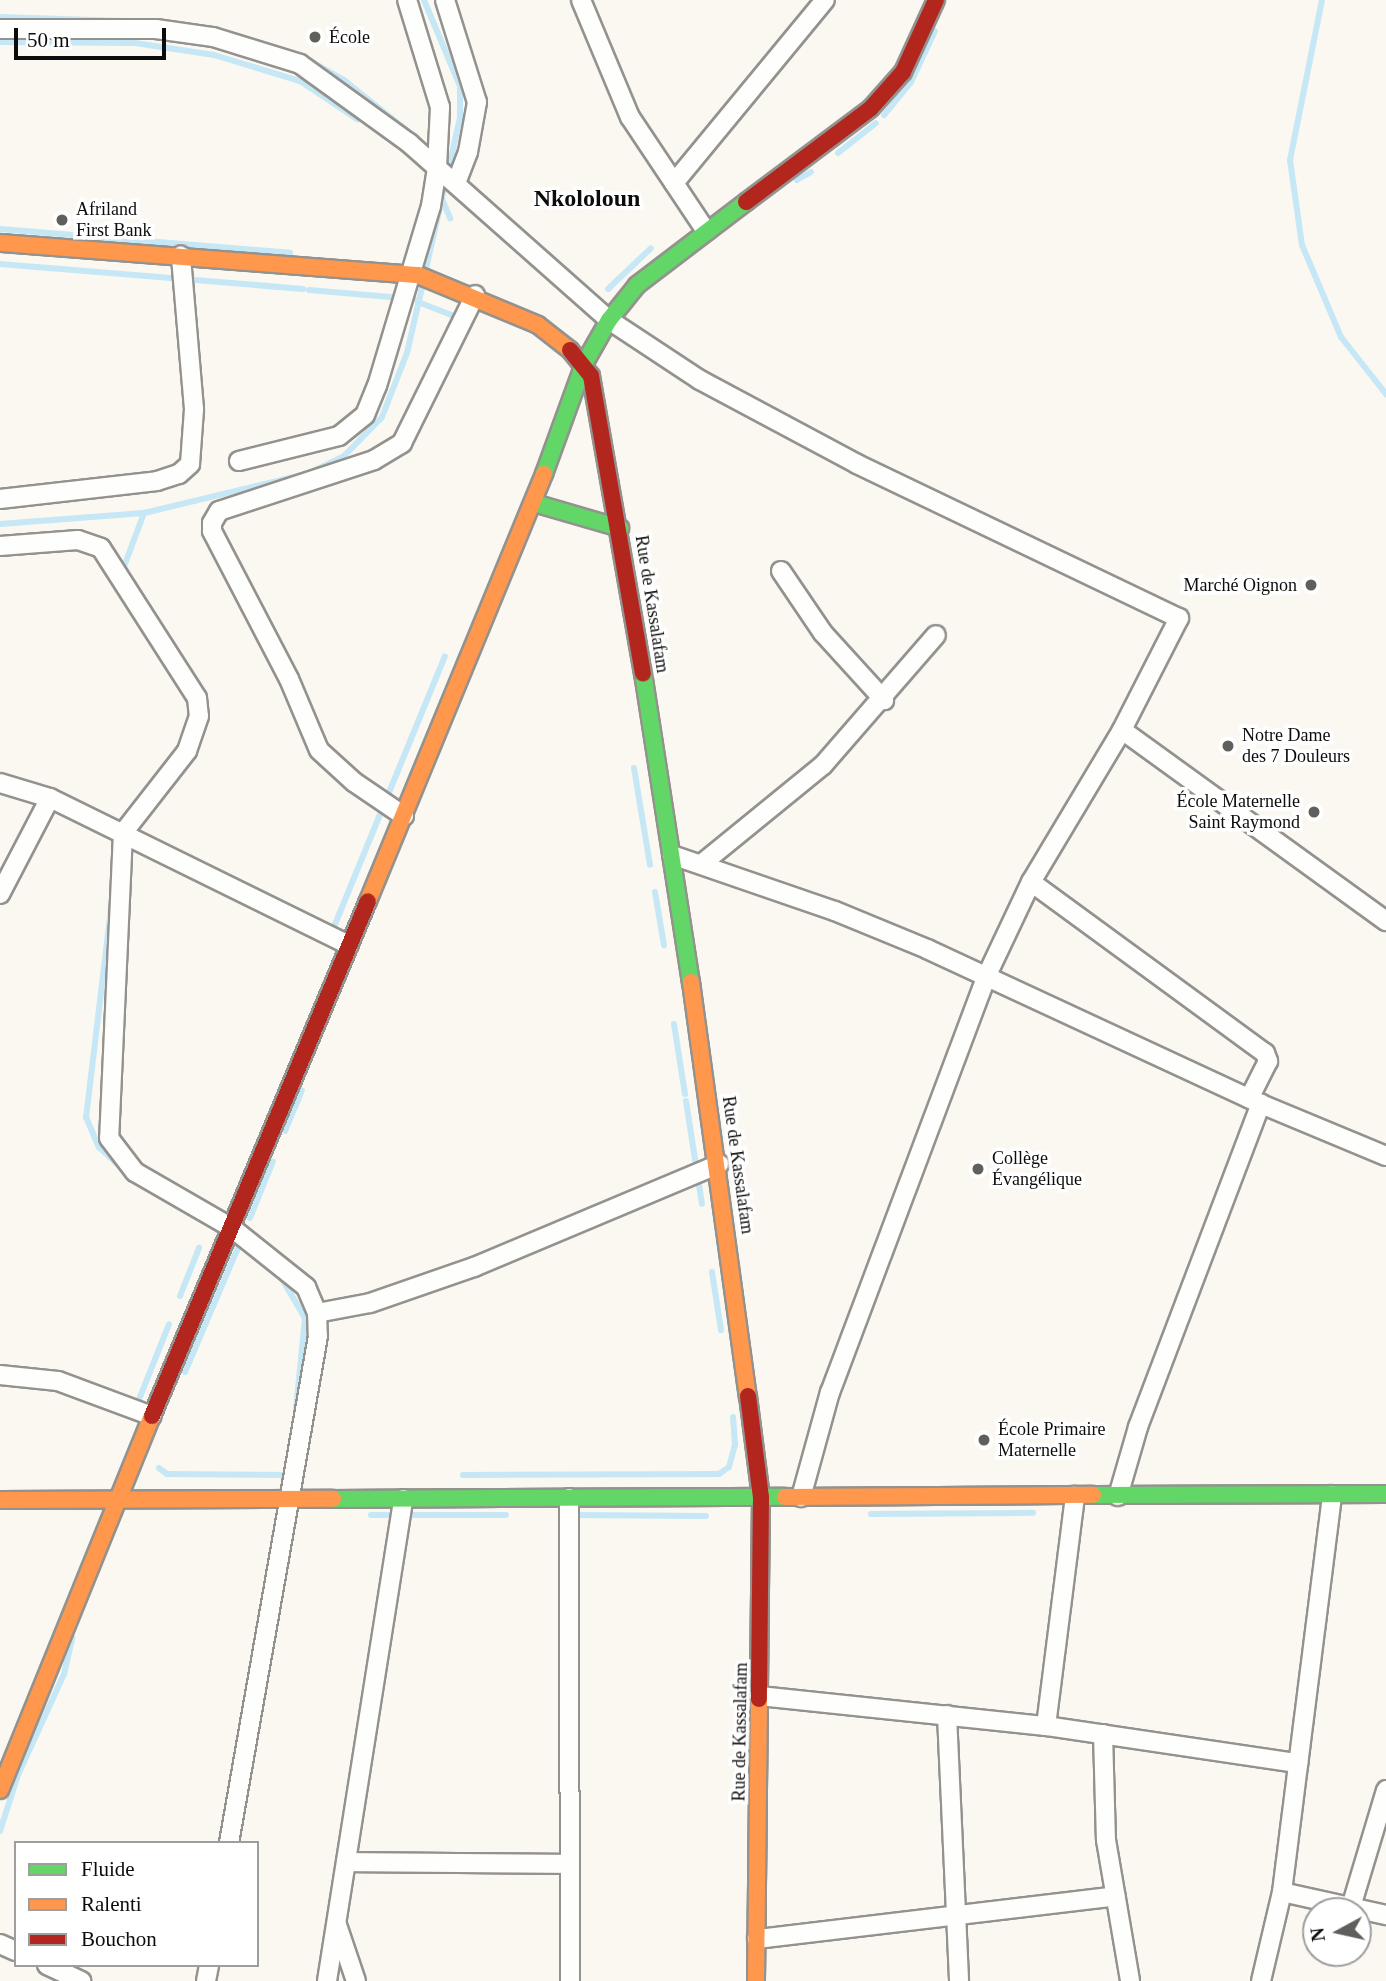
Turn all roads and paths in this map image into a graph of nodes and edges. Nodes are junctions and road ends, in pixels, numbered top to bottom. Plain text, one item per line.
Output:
1 (407, 0) edge
2 (445, 0) edge
3 (581, 0) edge
4 (825, 0) edge
5 (936, 0) edge
6 (0, 29) edge
7 (437, 167) junction
8 (674, 183) junction
9 (459, 186) junction
10 (706, 231) junction
11 (0, 243) edge
12 (181, 256) junction
13 (413, 274) junction
14 (475, 295) junction
15 (609, 320) junction
16 (584, 364) junction
17 (239, 461) dead end
18 (0, 499) edge
19 (534, 503) junction
20 (620, 528) junction
21 (0, 546) edge
22 (781, 571) dead end
23 (936, 635) dead end
24 (884, 700) junction
25 (1122, 730) junction
26 (0, 783) edge
27 (50, 798) junction
28 (404, 816) junction
29 (123, 833) junction
30 (673, 855) junction
31 (704, 862) junction
32 (1031, 882) junction
33 (0, 894) edge
34 (1386, 921) edge
35 (349, 945) junction
36 (986, 975) junction
37 (1255, 1101) junction
38 (1386, 1156) edge
39 (719, 1164) junction
40 (232, 1228) junction
41 (317, 1314) junction
42 (0, 1374) edge
43 (152, 1416) junction
44 (1386, 1494) edge
45 (1332, 1495) junction
46 (1075, 1496) junction
47 (1118, 1496) junction
48 (761, 1497) junction
49 (801, 1497) junction
50 (569, 1498) junction
51 (290, 1499) junction
52 (402, 1499) junction
53 (0, 1500) edge
54 (118, 1500) junction
55 (760, 1696) junction
56 (947, 1716) junction
57 (1046, 1726) junction
58 (1103, 1734) junction
59 (1298, 1763) junction
60 (0, 1790) edge
61 (1386, 1790) edge
62 (229, 1841) edge
63 (346, 1861) junction
64 (570, 1864) junction
65 (1282, 1892) junction
66 (1115, 1896) junction
67 (1305, 1897) edge
68 (1354, 1897) edge
69 (956, 1916) junction
70 (336, 1922) junction
71 (757, 1939) junction
72 (51, 1967) edge
73 (82, 1981) edge
74 (327, 1981) edge
75 (356, 1981) edge
76 (570, 1981) edge
77 (756, 1981) edge
78 (959, 1981) edge
79 (1130, 1981) edge
80 (1261, 1981) edge

1 - 7 street
2 - 9 street
3 - 8 street
4 - 8 street
5 - 10 street
6 - 7 street
7 - 9 street
7 - 13 street
8 - 10 street
9 - 15 street
10 - 15 street
11 - 12 street
12 - 13 street
12 - 18 street
13 - 14 street
13 - 17 street
14 - 16 street
14 - 28 street
15 - 16 street
15 - 25 street
16 - 19 street
16 - 20 street, Rue de Kassalafam
19 - 20 street
19 - 28 street
20 - 30 street, Rue de Kassalafam
21 - 29 street
22 - 24 street
23 - 24 street
24 - 31 street
25 - 32 street
25 - 34 street
26 - 27 street
27 - 29 street
27 - 33 street
28 - 35 street
29 - 35 street
29 - 40 street
30 - 31 street
30 - 39 street, Rue de Kassalafam
31 - 36 street
32 - 36 street
32 - 37 street
35 - 40 street
36 - 37 street
36 - 49 street
37 - 38 street
37 - 47 street
39 - 41 street
39 - 48 street, Rue de Kassalafam
40 - 41 street
40 - 43 street
41 - 51 street
42 - 43 street
43 - 54 street
44 - 45 street
45 - 47 street
45 - 59 street
46 - 47 street
46 - 49 street
46 - 57 street
48 - 49 street
48 - 50 street
48 - 55 street, Rue de Kassalafam
50 - 52 street
50 - 64 street
51 - 52 street
51 - 54 street
51 - 62 street
52 - 63 street
53 - 54 street
54 - 60 street
55 - 56 street
55 - 71 street, Rue de Kassalafam
56 - 57 street
56 - 69 street
57 - 58 street
58 - 59 street
58 - 66 street
59 - 65 street
61 - 68 street
63 - 64 street
63 - 70 street
64 - 76 street
65 - 67 street
65 - 80 street
66 - 69 street
66 - 79 street
69 - 71 street
69 - 78 street
70 - 74 street
70 - 75 street
71 - 77 street, Rue de Kassalafam
72 - 73 street

